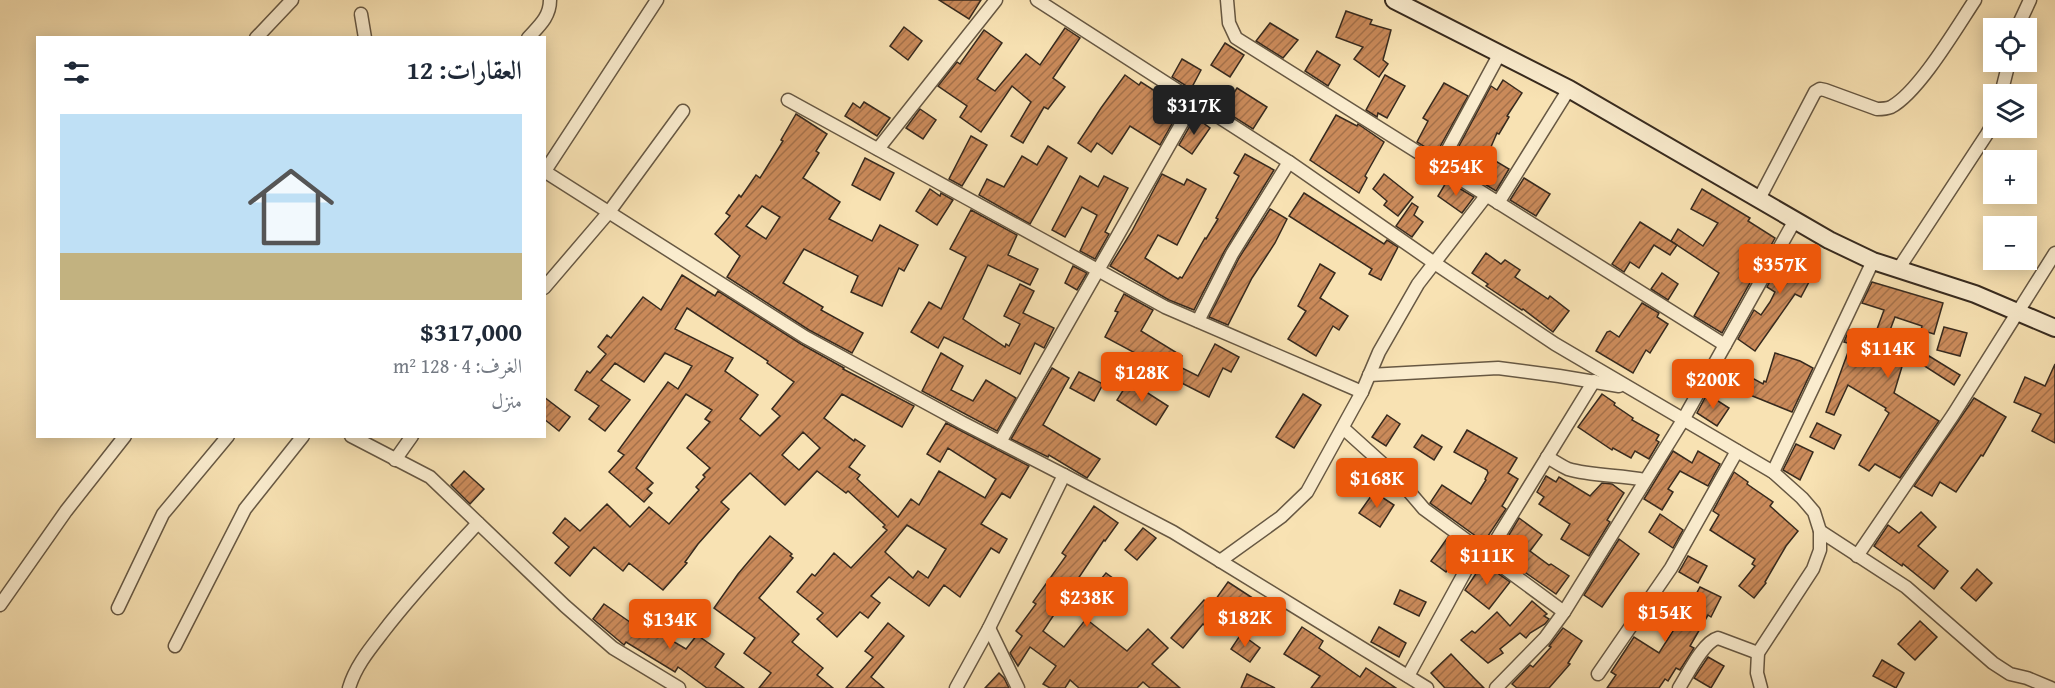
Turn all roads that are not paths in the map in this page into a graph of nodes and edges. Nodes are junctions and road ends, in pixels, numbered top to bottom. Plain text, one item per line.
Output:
1 (292, 0) edge
2 (550, 0) edge
3 (657, 0) edge
4 (996, 0) edge
5 (1036, 0) edge
6 (1227, 0) edge
7 (1394, 0) edge
8 (1976, 0) edge
9 (2030, 0) edge
10 (361, 14) dead end
11 (2022, 18) edge
12 (257, 36) edge
13 (365, 36) edge
14 (530, 36) edge
15 (1500, 53) junction
16 (1569, 89) junction
17 (788, 100) dead end
18 (1195, 100) junction
19 (682, 111) dead end
20 (1985, 138) edge
21 (878, 149) junction
22 (1289, 162) junction
23 (1439, 166) junction
24 (546, 169) edge
25 (546, 172) edge
26 (1486, 195) junction
27 (1759, 199) junction
28 (1498, 203) junction
29 (609, 212) junction
30 (1795, 220) junction
31 (2055, 253) edge
32 (1873, 261) junction
33 (1433, 262) junction
34 (1899, 268) junction
35 (1098, 271) junction
36 (546, 286) edge
37 (2016, 312) junction
38 (1198, 321) junction
39 (2055, 328) edge
40 (1725, 345) junction
41 (1369, 375) junction
42 (1594, 381) junction
43 (1627, 387) junction
44 (1362, 392) junction
45 (1683, 420) junction
46 (1343, 428) junction
47 (123, 438) edge
48 (226, 438) edge
49 (301, 438) edge
50 (355, 438) edge
51 (410, 438) edge
52 (1000, 442) junction
53 (1737, 451) junction
54 (1547, 457) junction
55 (395, 459) junction
56 (1773, 472) junction
57 (1064, 475) junction
58 (1645, 480) junction
59 (478, 523) junction
60 (1820, 531) junction
61 (1482, 552) junction
62 (1857, 556) junction
63 (1220, 561) junction
64 (0, 604) edge
65 (118, 608) dead end
66 (1564, 612) junction
67 (989, 628) junction
68 (175, 646) dead end
69 (1758, 653) junction
70 (1598, 674) dead end
71 (1408, 676) junction
72 (349, 688) edge
73 (679, 688) edge
74 (956, 688) edge
75 (1017, 688) edge
76 (1426, 688) edge
77 (1496, 688) edge
78 (1679, 688) edge
79 (1761, 688) edge
80 (2051, 688) edge

1 - 12 street
2 - 14 street
3 - 24 street
4 - 21 street
5 - 18 street
6 - 23 street
7 - 15 street
8 - 27 street
9 - 11 street
10 - 13 street
15 - 16 street
15 - 23 street
16 - 27 street
16 - 28 street
17 - 21 street
18 - 22 street
18 - 35 street
19 - 29 street
20 - 34 street
21 - 35 street
22 - 33 street
22 - 38 street
23 - 26 street
25 - 29 street
26 - 28 street
26 - 33 street
27 - 30 street
28 - 40 street
29 - 36 street
29 - 52 street
30 - 32 street
30 - 40 street
31 - 37 street
32 - 34 street
32 - 56 street
33 - 41 street
33 - 43 street
34 - 37 street
35 - 38 street
35 - 52 street
37 - 39 street
37 - 62 street
38 - 44 street
40 - 45 street
41 - 42 street
41 - 44 street
42 - 43 street
42 - 54 street
43 - 45 street
44 - 46 street
45 - 53 street
45 - 58 street
46 - 61 street
46 - 63 street
47 - 64 street
48 - 65 street
49 - 68 street
50 - 55 street
51 - 55 street
52 - 57 street
53 - 56 street
53 - 70 street
54 - 58 street
54 - 61 street
55 - 59 street
56 - 60 street
57 - 63 street
57 - 67 street
58 - 66 street
59 - 72 street
59 - 73 street
60 - 62 street
60 - 69 street
61 - 66 street
61 - 71 street
62 - 80 street
63 - 71 street
66 - 77 street
67 - 74 street
67 - 75 street
69 - 78 street
69 - 79 street
71 - 76 street

